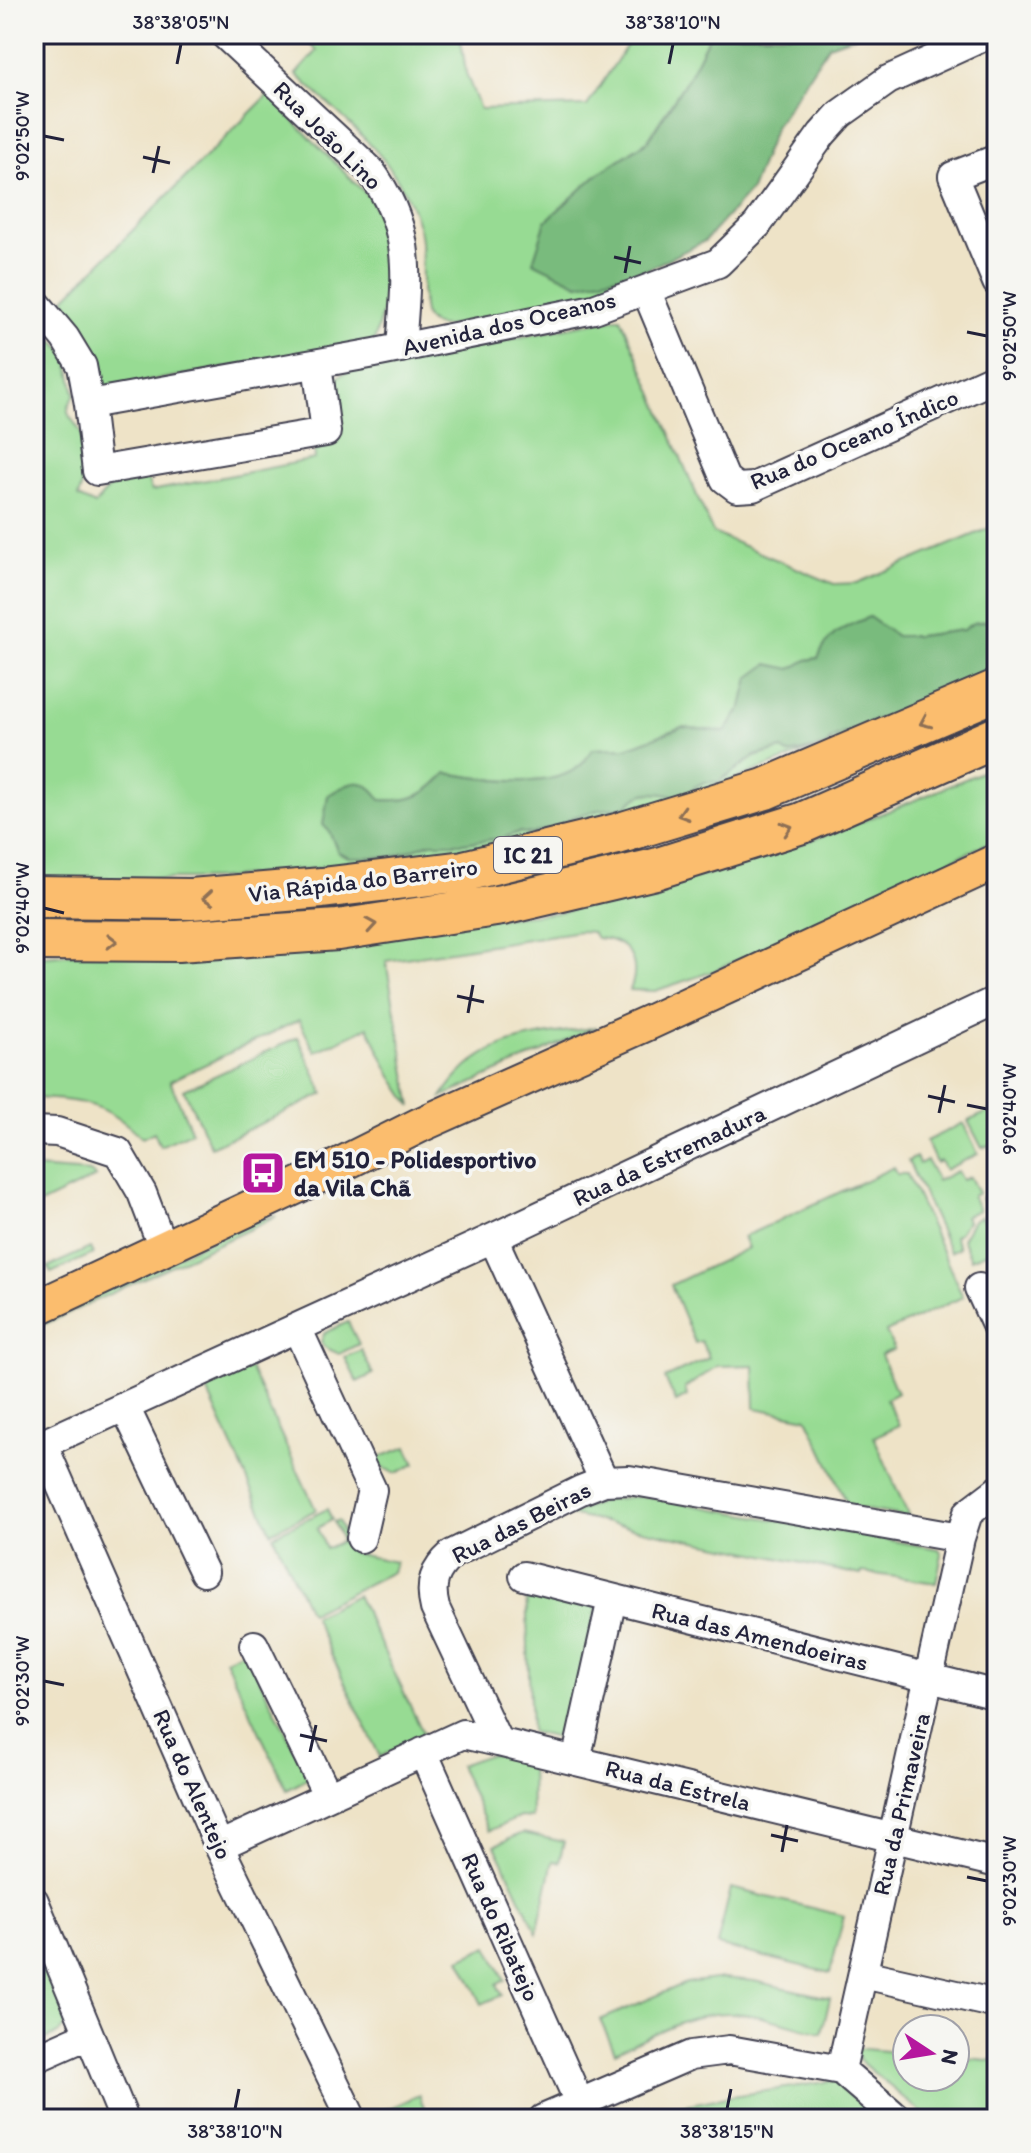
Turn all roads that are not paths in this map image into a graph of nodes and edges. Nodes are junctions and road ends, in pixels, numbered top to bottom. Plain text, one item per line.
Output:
1 (224, 34) edge
2 (989, 34) edge
3 (997, 159) edge
4 (997, 282) edge
5 (646, 290) junction
6 (34, 301) edge
7 (401, 348) junction
8 (317, 364) junction
9 (997, 377) edge
10 (89, 404) junction
11 (997, 690) edge
12 (997, 737) edge
13 (997, 861) edge
14 (34, 897) edge
15 (34, 940) edge
16 (997, 1000) edge
17 (34, 1131) edge
18 (493, 1238) junction
19 (163, 1248) junction
20 (979, 1288) dead end
21 (34, 1309) edge
22 (997, 1327) edge
23 (297, 1328) junction
24 (125, 1407) junction
25 (39, 1446) edge
26 (604, 1481) junction
27 (997, 1491) edge
28 (361, 1538) dead end
29 (960, 1538) junction
30 (204, 1572) dead end
31 (524, 1576) dead end
32 (612, 1599) junction
33 (254, 1645) dead end
34 (929, 1678) junction
35 (997, 1695) edge
36 (498, 1742) junction
37 (423, 1752) junction
38 (576, 1761) junction
39 (328, 1796) junction
40 (893, 1837) junction
41 (219, 1846) junction
42 (997, 1863) edge
43 (34, 1901) edge
44 (863, 1974) junction
45 (997, 2004) edge
46 (88, 2035) junction
47 (34, 2059) edge
48 (841, 2070) junction
49 (579, 2102) junction
50 (124, 2119) edge
51 (352, 2119) edge
52 (543, 2119) edge
53 (898, 2119) edge

1 - 7 street, Rua João Lino
2 - 5 street, Avenida dos Oceanos
3 - 4 street
5 - 7 street, Avenida dos Oceanos
5 - 9 street, Rua do Oceano Índico
6 - 10 street
7 - 8 street, Avenida dos Oceanos
8 - 10 street, Avenida dos Oceanos
8 - 10 street
11 -> 14 highway, Via Rápida do Barreiro / IC 21
15 -> 12 highway, Via Rápida do Barreiro / IC 21
13 - 19 main road
16 - 18 street, Rua da Estremadura
17 - 19 street
18 - 23 street, Rua da Estremadura
18 - 26 street
19 - 21 main road
20 - 22 street
23 - 24 street, Rua da Estremadura
23 - 28 street
24 - 25 street, Rua da Estremadura
24 - 30 street
25 - 41 street, Rua do Alentejo
26 - 29 street, Rua das Beiras
26 - 36 street, Rua das Beiras
27 - 29 street
29 - 34 street, Rua da Primaveira
31 - 32 street, Rua das Amendoeiras
32 - 34 street, Rua das Amendoeiras
32 - 38 street
33 - 39 street
34 - 35 street, Rua das Amendoeiras
34 - 40 street, Rua da Primaveira
36 - 37 street
36 - 38 street, Rua da Estrela
37 - 39 street
37 - 49 street, Rua do Ribatejo
38 - 40 street, Rua da Estrela
39 - 41 street
40 - 42 street, Rua da Estrela
40 - 44 street, Rua da Primaveira
41 - 51 street, Rua do Alentejo
43 - 46 street
44 - 45 street
44 - 48 street, Rua da Primaveira
46 - 47 street
46 - 50 street
48 - 49 street
48 - 53 street
49 - 52 street

